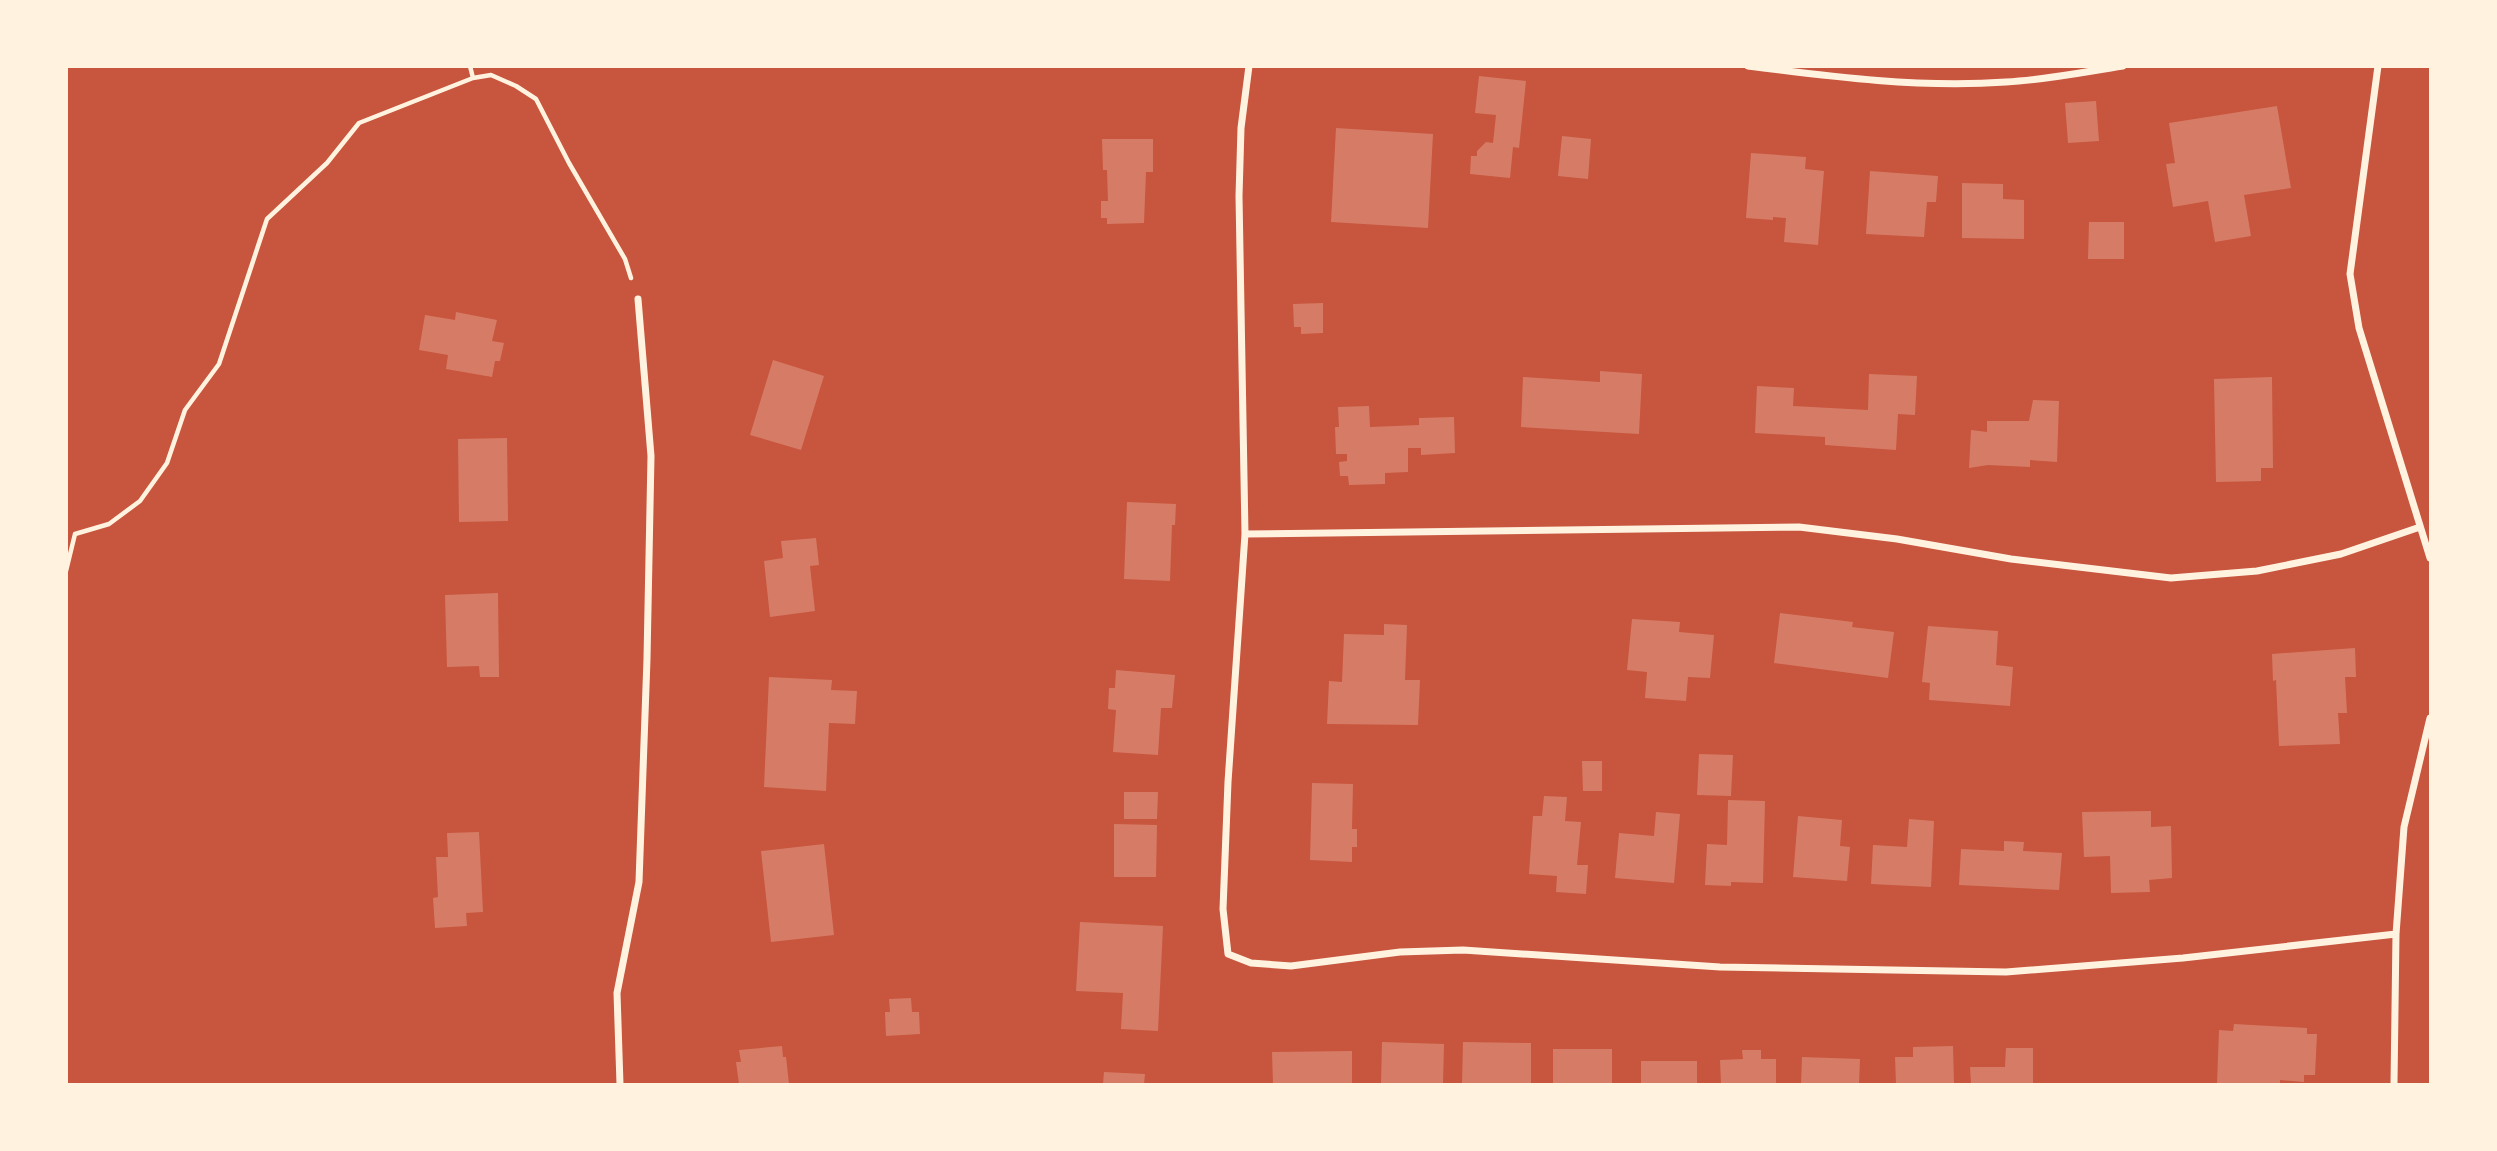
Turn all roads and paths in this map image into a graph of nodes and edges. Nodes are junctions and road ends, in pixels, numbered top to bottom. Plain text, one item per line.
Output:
1 (470, 66) edge
2 (1748, 66) edge
3 (2123, 66) edge
4 (2378, 66) edge
5 (1251, 68) edge
6 (473, 78) junction
7 (638, 299) joint
8 (2420, 527) junction
9 (1245, 534) junction
10 (2431, 558) edge
11 (66, 571) edge
12 (2431, 718) edge
13 (2396, 934) junction
14 (620, 1084) edge
15 (2394, 1084) edge

1 - 6 path
2 - 3 street
4 - 8 street
5 - 9 street
6 - 7 path
6 - 11 path
7 - 14 street
8 - 9 street
8 - 10 street
9 - 13 street
12 - 13 street
13 - 15 street

